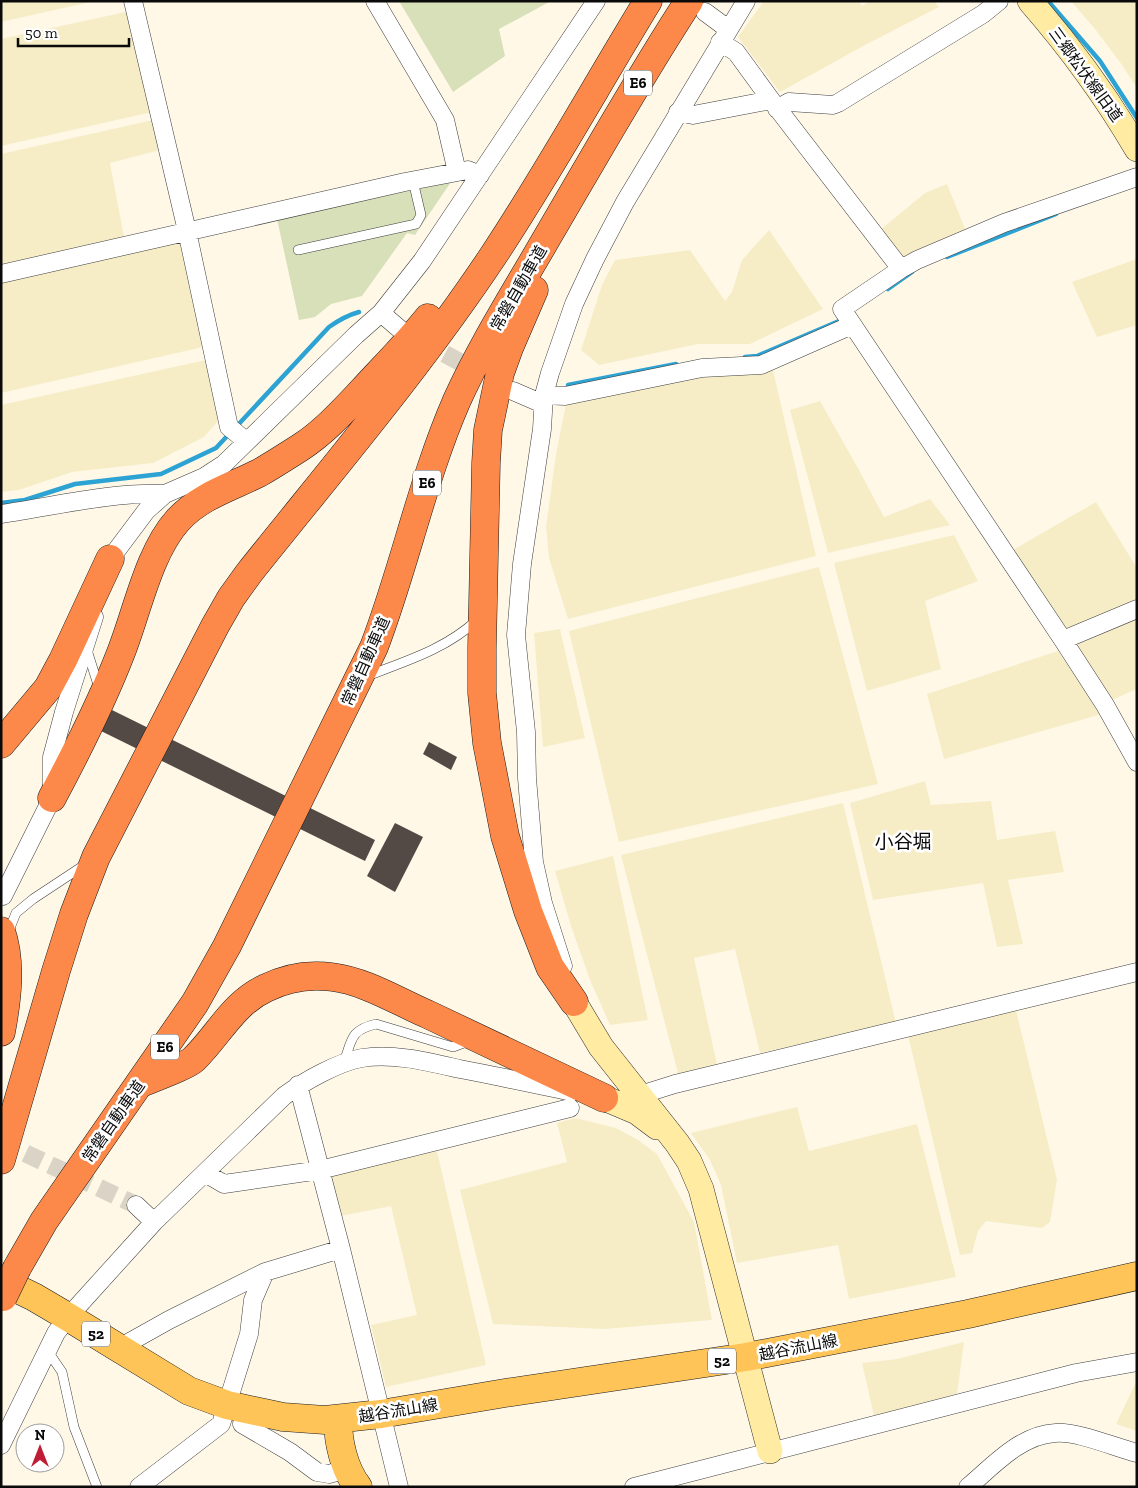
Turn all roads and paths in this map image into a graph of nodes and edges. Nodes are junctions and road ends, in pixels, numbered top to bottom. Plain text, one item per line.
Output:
1 (133, 1) edge
2 (375, 1) edge
3 (596, 1) edge
4 (746, 1) edge
5 (999, 1) edge
6 (1030, 1) edge
7 (697, 7) edge
8 (643, 9) edge
9 (724, 35) junction
10 (774, 105) junction
11 (678, 112) junction
12 (1137, 149) edge
13 (589, 165) junction
14 (456, 172) junction
15 (480, 175) junction
16 (1137, 177) edge
17 (413, 181) junction
18 (188, 231) junction
19 (298, 250) dead end
20 (901, 269) junction
21 (1, 274) edge
22 (381, 313) junction
23 (852, 325) junction
24 (402, 331) dead end
25 (513, 391) tunnel mouth
26 (544, 400) junction
27 (246, 441) junction
28 (165, 494) junction
29 (1, 514) edge
30 (110, 559) junction
31 (483, 609) junction
32 (1137, 609) edge
33 (1063, 640) junction
34 (86, 647) junction
35 (359, 679) junction
36 (101, 700) junction
37 (1, 744) edge
38 (1137, 762) edge
39 (52, 798) junction
40 (96, 858) junction
41 (3, 896) dead end
42 (3, 935) edge
43 (1137, 972) edge
44 (574, 1002) junction
45 (1, 1032) edge
46 (479, 1038) junction
47 (344, 1063) junction
48 (139, 1084) junction
49 (298, 1085) junction
50 (640, 1095) junction
51 (604, 1098) junction
52 (570, 1108) dead end
53 (677, 1143) junction
54 (1, 1160) edge
55 (320, 1170) junction
56 (205, 1173) junction
57 (136, 1205) tunnel mouth
58 (154, 1222) junction
59 (341, 1249) junction
60 (265, 1272) junction
61 (1137, 1276) edge
62 (6, 1287) edge
63 (68, 1317) junction
64 (119, 1348) junction
65 (47, 1350) junction
66 (746, 1357) junction
67 (1137, 1362) edge
68 (235, 1414) junction
69 (381, 1414) junction
70 (338, 1420) junction
71 (1, 1445) edge
72 (770, 1451) junction
73 (1137, 1453) edge
74 (352, 1478) edge
75 (97, 1487) edge
76 (139, 1487) edge
77 (399, 1487) edge
78 (634, 1487) edge
79 (968, 1487) edge

1 - 18 street
2 - 14 street
3 - 15 street
4 - 9 street
5 - 10 street
6 - 12 street, 三郷松伏線旧道
7 - 9 street
7 - 13 highway, 常磐自動車道 / E6
8 - 36 highway
8 - 40 highway, E6
9 - 10 street
9 - 11 street
10 - 11 street
10 - 20 street
11 - 26 street
13 - 31 highway
13 - 35 highway, 常磐自動車道 / E6
14 - 15 street
14 - 17 street
15 - 22 street
16 - 20 street
17 - 18 street
17 - 19 lane
18 - 21 street
18 - 27 street
20 - 23 street
22 - 24 street
22 - 27 street
23 - 26 street
23 - 33 street
25 - 26 street
26 - 44 street
27 - 28 street
28 - 29 street
28 - 30 street
30 - 34 street
30 - 37 highway
31 - 35 lane
31 - 44 highway
32 - 33 street
33 - 38 street
34 - 36 lane
34 - 39 street
35 - 48 highway, 常磐自動車道 / E6
36 - 39 highway
39 - 41 street
40 - 42 lane
40 - 54 highway, E6
42 - 45 highway
43 - 50 street
44 - 50 street
46 - 47 lane
46 - 48 highway
46 - 51 highway
47 - 49 street
47 - 51 street
48 - 62 highway, 常磐自動車道 / E6
49 - 55 street
49 - 56 street
50 - 53 street
51 - 53 street
52 - 55 street
53 - 66 street
55 - 56 street
55 - 59 street
56 - 58 street
57 - 58 street
58 - 63 street
59 - 60 street
59 - 69 street
60 - 64 street
60 - 68 street
61 - 66 main road, 越谷流山線 / 52
62 - 63 main road, 越谷流山線 / 52
63 - 64 main road, 越谷流山線 / 52
63 - 65 street
64 - 68 main road, 越谷流山線 / 52
65 - 71 street
65 - 75 lane
66 - 69 main road, 越谷流山線 / 52
66 - 72 street
67 - 72 street
68 - 70 main road, 越谷流山線 / 52
68 - 74 street
68 - 76 street
69 - 70 main road, 越谷流山線 / 52
69 - 77 street
70 - 74 main road, 越谷流山線
72 - 78 street
73 - 79 street

